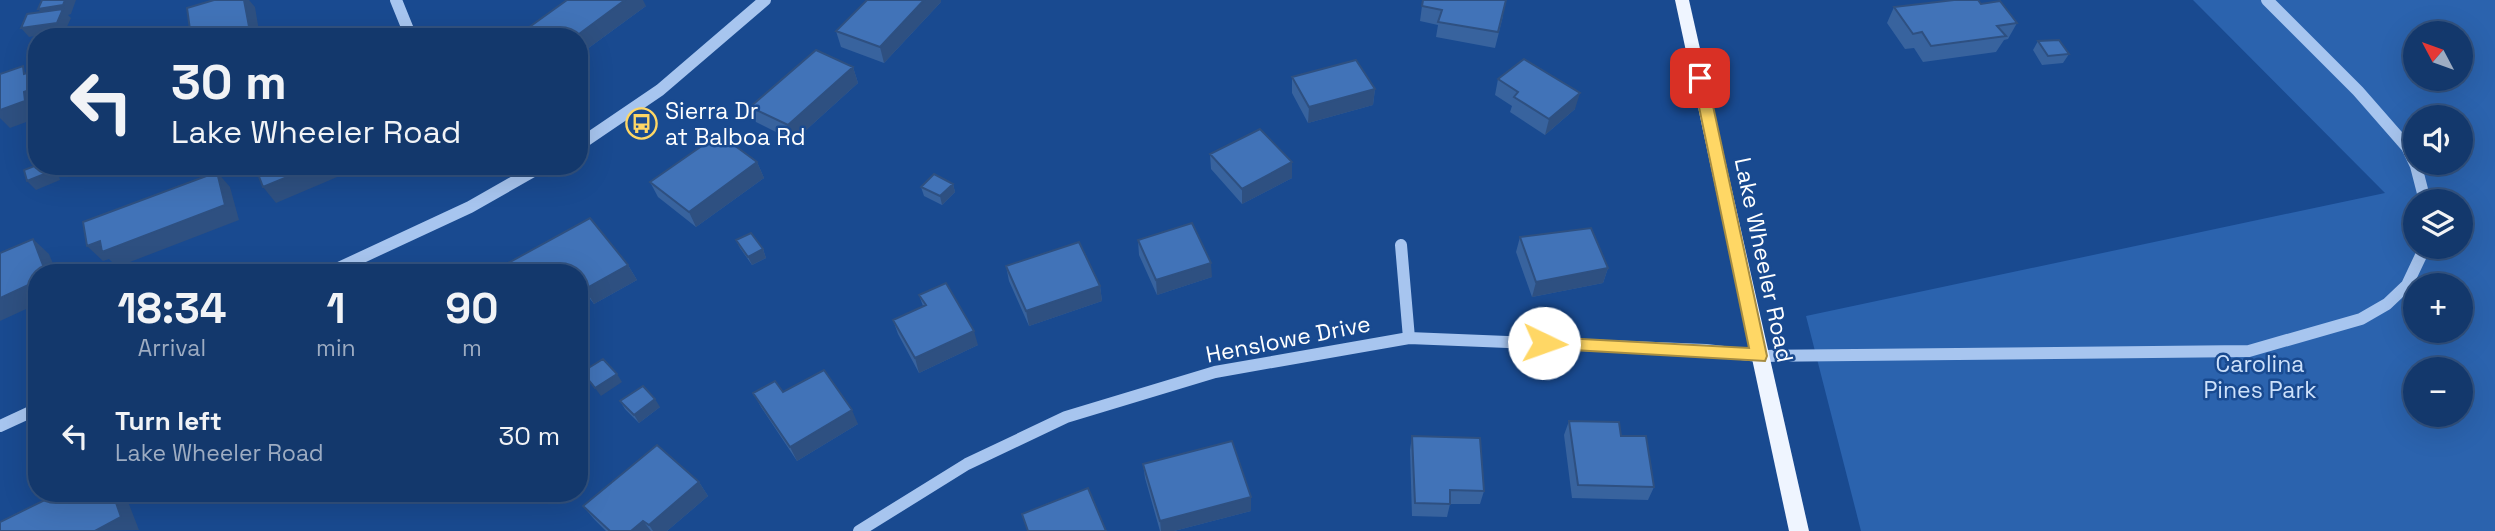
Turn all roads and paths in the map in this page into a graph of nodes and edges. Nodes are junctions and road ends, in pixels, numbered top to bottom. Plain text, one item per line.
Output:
1 (396, 0) edge
2 (765, 0) edge
3 (1682, 0) edge
4 (2267, 0) edge
5 (407, 28) edge
6 (588, 139) edge
7 (520, 175) edge
8 (527, 175) edge
9 (522, 178) junction
10 (2422, 189) edge
11 (1401, 245) dead end
12 (2419, 259) edge
13 (347, 264) edge
14 (1409, 338) junction
15 (1759, 356) junction
16 (28, 413) edge
17 (0, 426) edge
18 (859, 531) edge
19 (1799, 531) edge

1 - 5 street
2 - 6 street
3 - 15 main road, Lake Wheeler Road
4 - 10 street
7 - 9 street
8 - 9 street
9 - 13 street
11 - 14 street
12 - 15 street, Henslowe Drive
14 - 15 street, Henslowe Drive
14 - 18 street, Henslowe Drive
15 - 19 main road, Lake Wheeler Road
16 - 17 street

